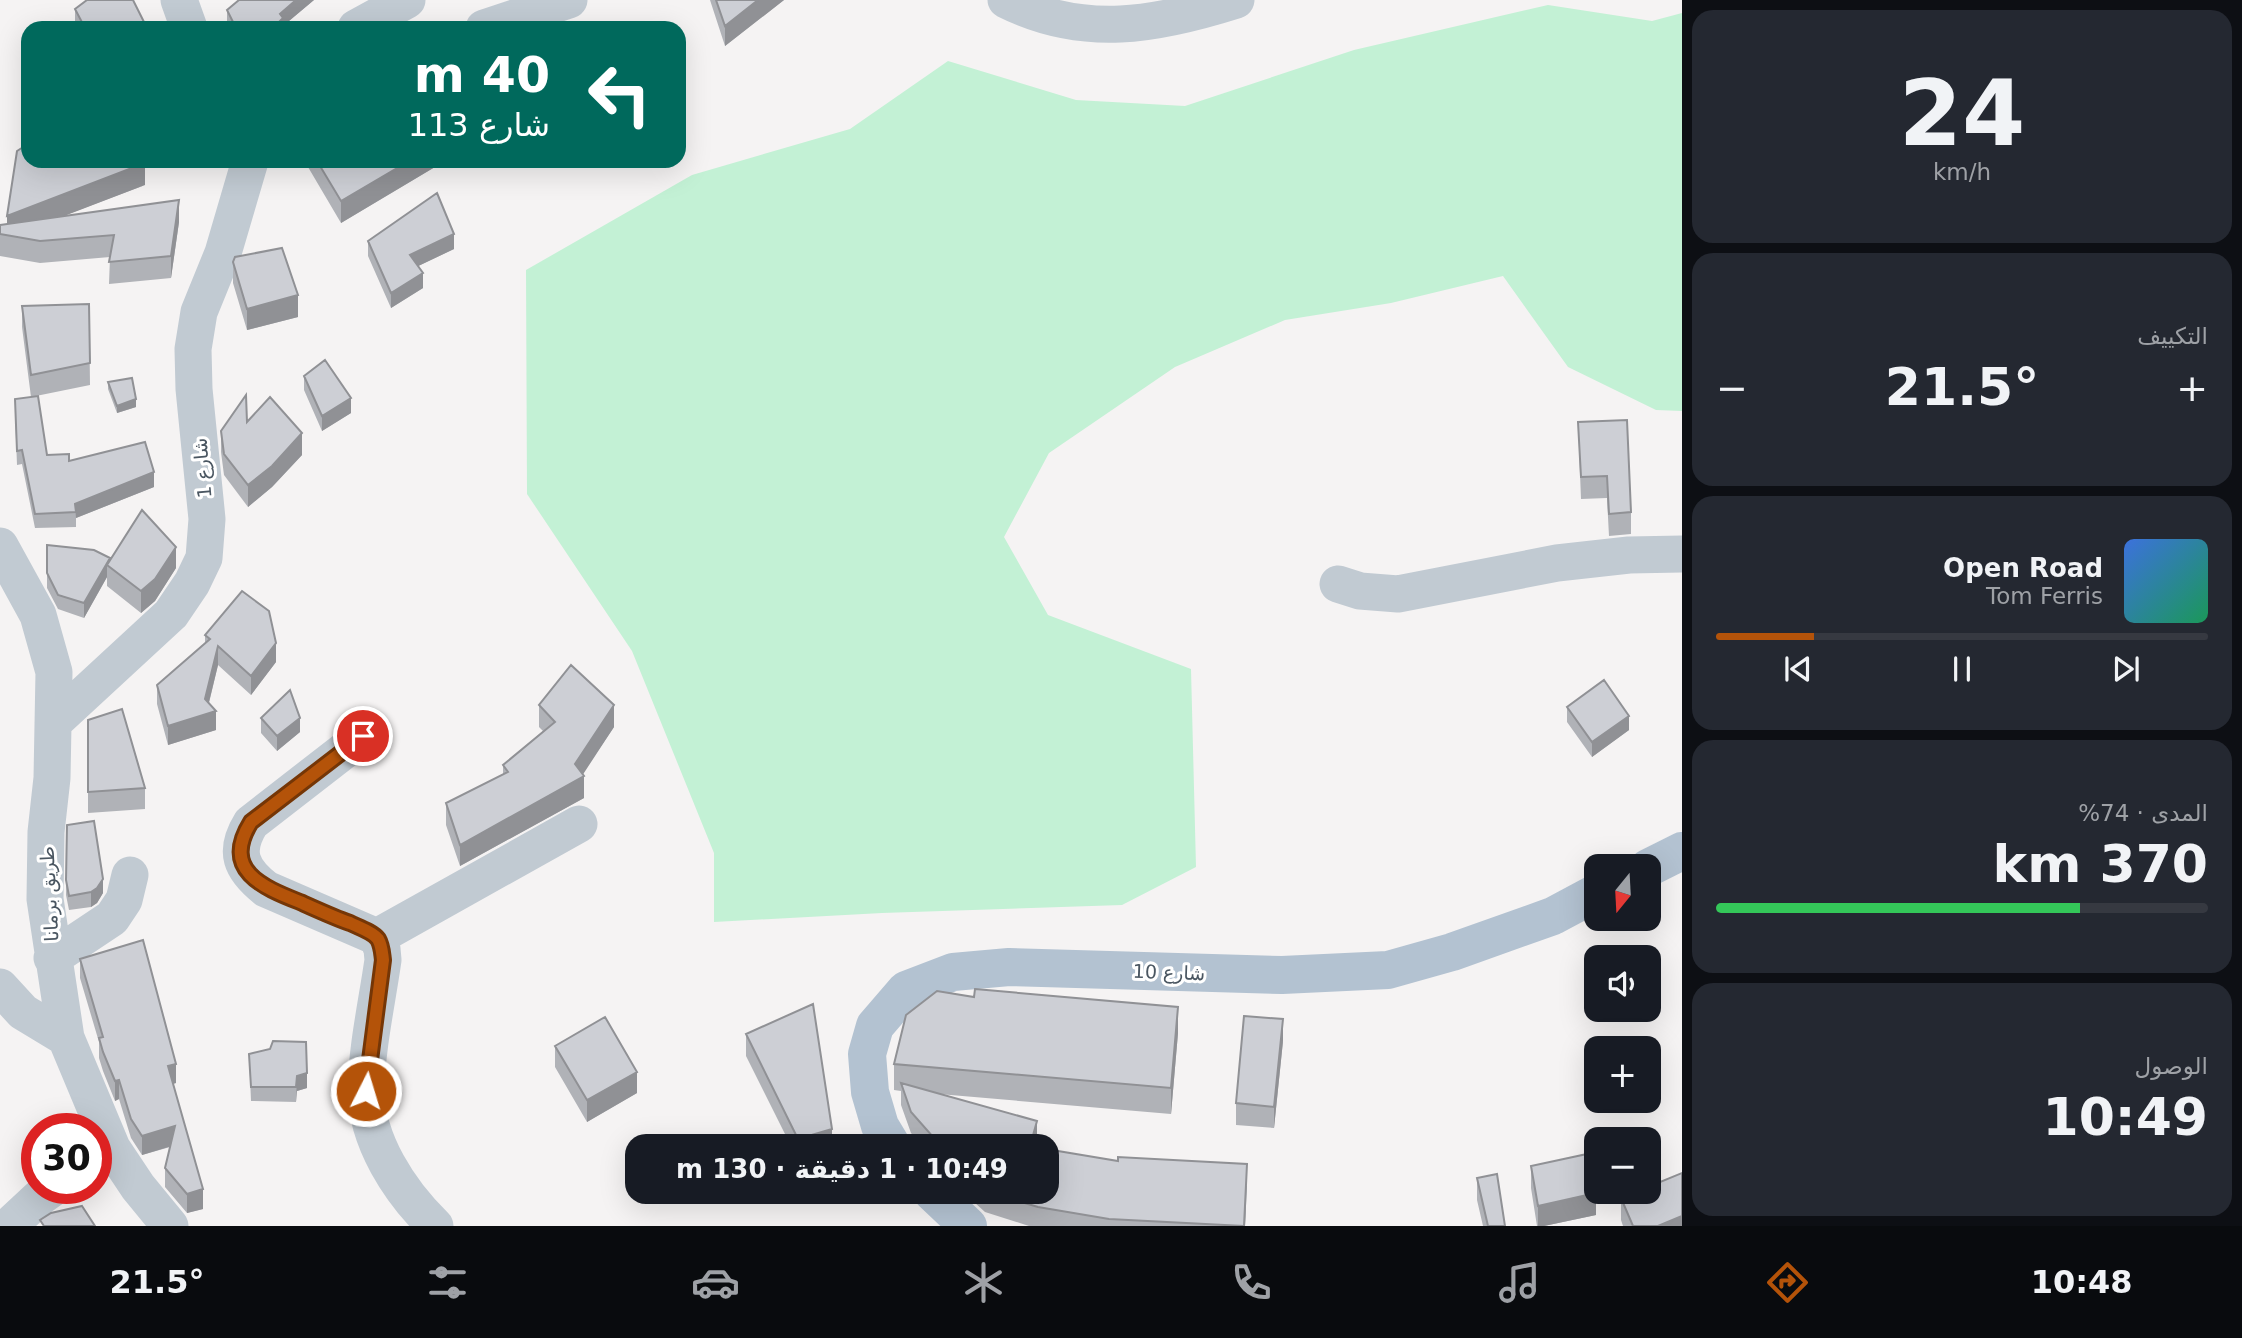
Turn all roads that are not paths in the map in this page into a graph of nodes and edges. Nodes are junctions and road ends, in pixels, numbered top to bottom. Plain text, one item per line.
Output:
1 (179, 0) edge
2 (367, 0) edge
3 (407, 0) edge
4 (569, 0) edge
5 (1006, 0) edge
6 (1237, 0) edge
7 (186, 21) edge
8 (350, 21) edge
9 (369, 21) edge
10 (505, 21) edge
11 (248, 168) edge
12 (268, 168) edge
13 (233, 217) junction
14 (0, 546) edge
15 (1682, 554) edge
16 (1338, 584) dead end
17 (53, 723) junction
18 (363, 736) dead end
19 (579, 824) dead end
20 (1682, 851) edge
21 (1661, 862) edge
22 (130, 875) dead end
23 (1584, 899) edge
24 (377, 937) junction
25 (52, 958) junction
26 (0, 987) edge
27 (66, 1038) junction
28 (91, 1113) edge
29 (885, 1134) edge
30 (112, 1161) edge
31 (33, 1204) edge
32 (945, 1204) edge
33 (9, 1226) edge
34 (170, 1226) edge
35 (435, 1226) edge
36 (968, 1226) edge

1 - 7 street
2 - 8 street
3 - 9 street
4 - 10 street
5 - 6 street
11 - 13 street, شارع 1
12 - 13 street
13 - 17 street, شارع 1
14 - 17 street, طريق برمانا
15 - 16 street
17 - 25 street, طريق برمانا
18 - 24 street
19 - 24 street
20 - 21 main road
22 - 25 street
23 - 29 main road, شارع 10
24 - 35 street
25 - 27 street, طريق برمانا
26 - 27 street
27 - 28 street, طريق برمانا
30 - 34 street, طريق برمانا
31 - 33 street
32 - 36 main road

